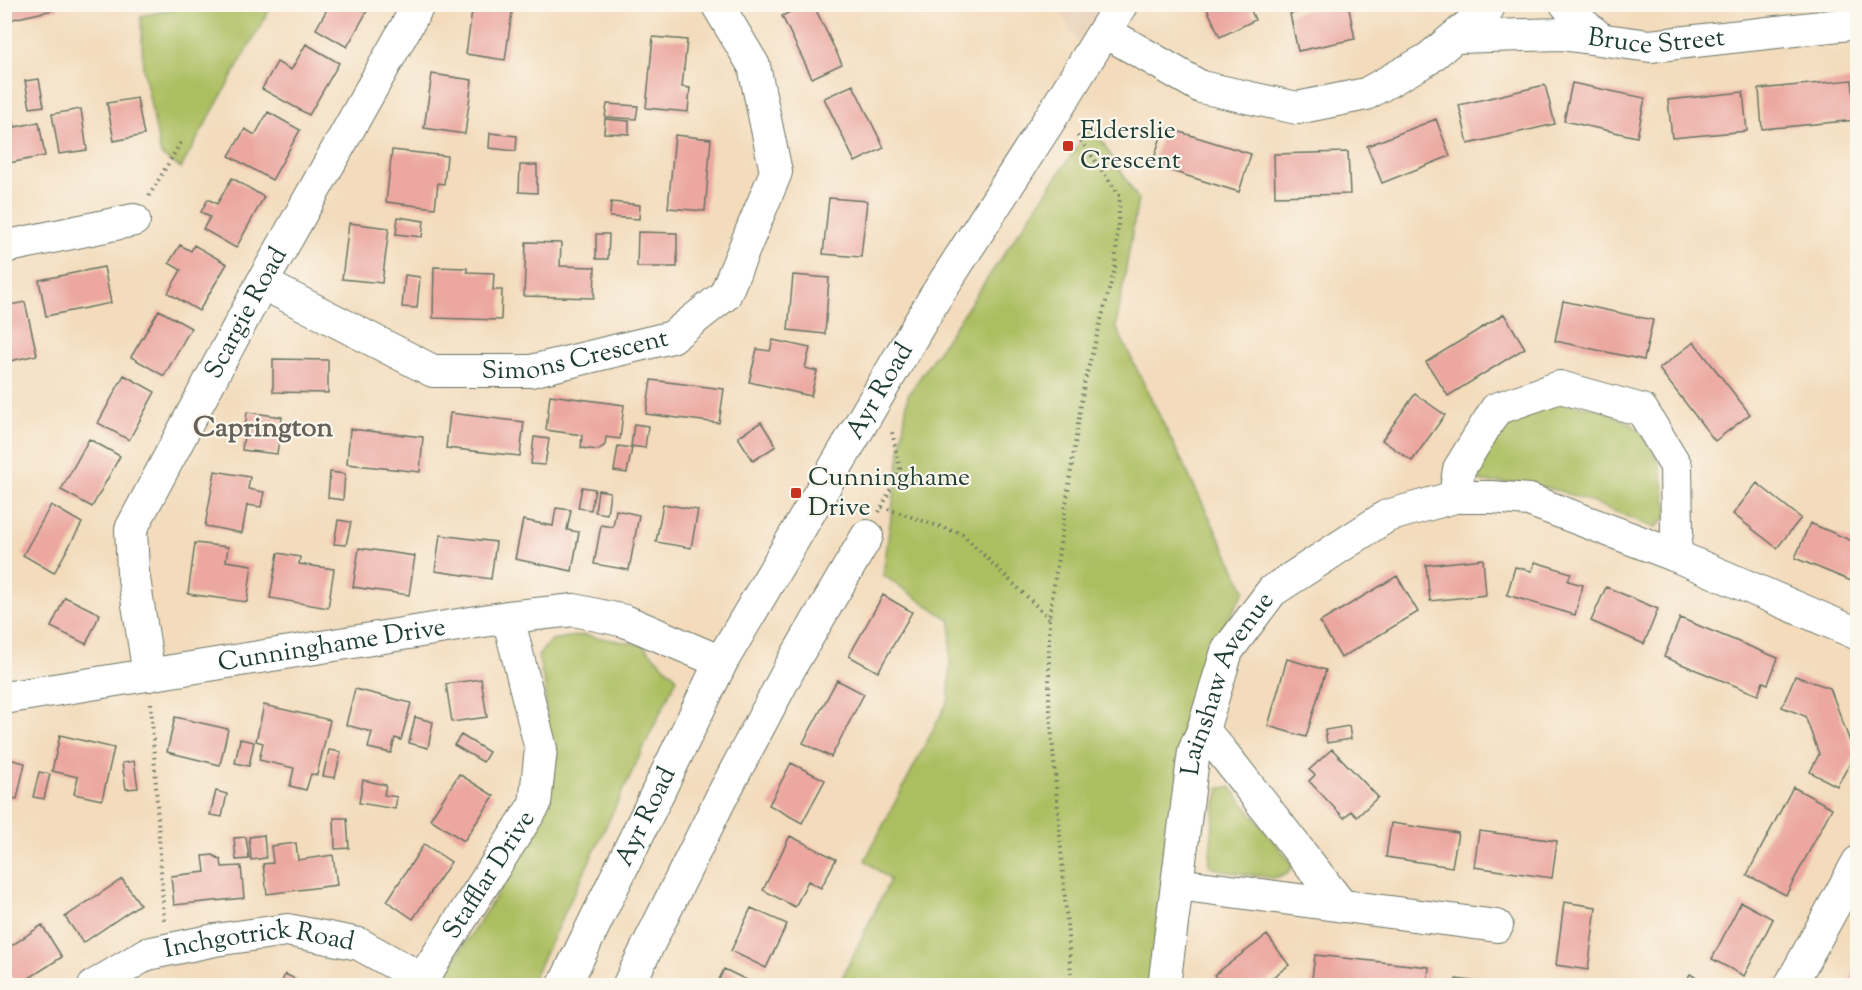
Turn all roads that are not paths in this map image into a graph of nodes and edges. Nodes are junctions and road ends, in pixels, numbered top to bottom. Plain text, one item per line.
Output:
1 (419, 4) edge
2 (717, 4) edge
3 (1490, 4) edge
4 (1566, 4) edge
5 (1112, 18) edge
6 (1857, 23) edge
7 (1456, 37) junction
8 (1601, 39) junction
9 (134, 220) road end
10 (4, 247) edge
11 (262, 283) junction
12 (1455, 496) junction
13 (867, 536) road end
14 (1674, 555) junction
15 (508, 617) junction
16 (1857, 634) edge
17 (721, 662) junction
18 (149, 675) junction
19 (4, 698) edge
20 (1203, 730) junction
21 (1857, 862) edge
22 (1177, 884) junction
23 (1342, 906) junction
24 (1497, 926) dead end
25 (420, 982) edge
26 (94, 986) edge
27 (564, 986) edge
28 (628, 986) edge
29 (1164, 986) edge
30 (1790, 986) edge

1 - 11 street, Scargie Road
2 - 11 street, Simons Crescent
3 - 7 street
4 - 8 street
5 - 7 street
5 - 17 main road, Ayr Road
6 - 8 street, Bruce Street
7 - 8 street, Bruce Street
9 - 10 street
11 - 18 street, Scargie Road
12 - 14 street, Lainshaw Avenue
12 - 14 street
12 - 20 street, Lainshaw Avenue
13 - 28 street
14 - 16 street, Lainshaw Avenue
15 - 17 street, Cunninghame Drive
15 - 18 street, Cunninghame Drive
15 - 25 street, Stafflar Drive
17 - 27 main road, Ayr Road
18 - 19 street, Cunninghame Drive
20 - 22 street, Lainshaw Avenue
20 - 23 street
21 - 30 street
22 - 23 street
22 - 29 street, Lainshaw Avenue
23 - 24 street
25 - 26 street, Inchgotrick Road

